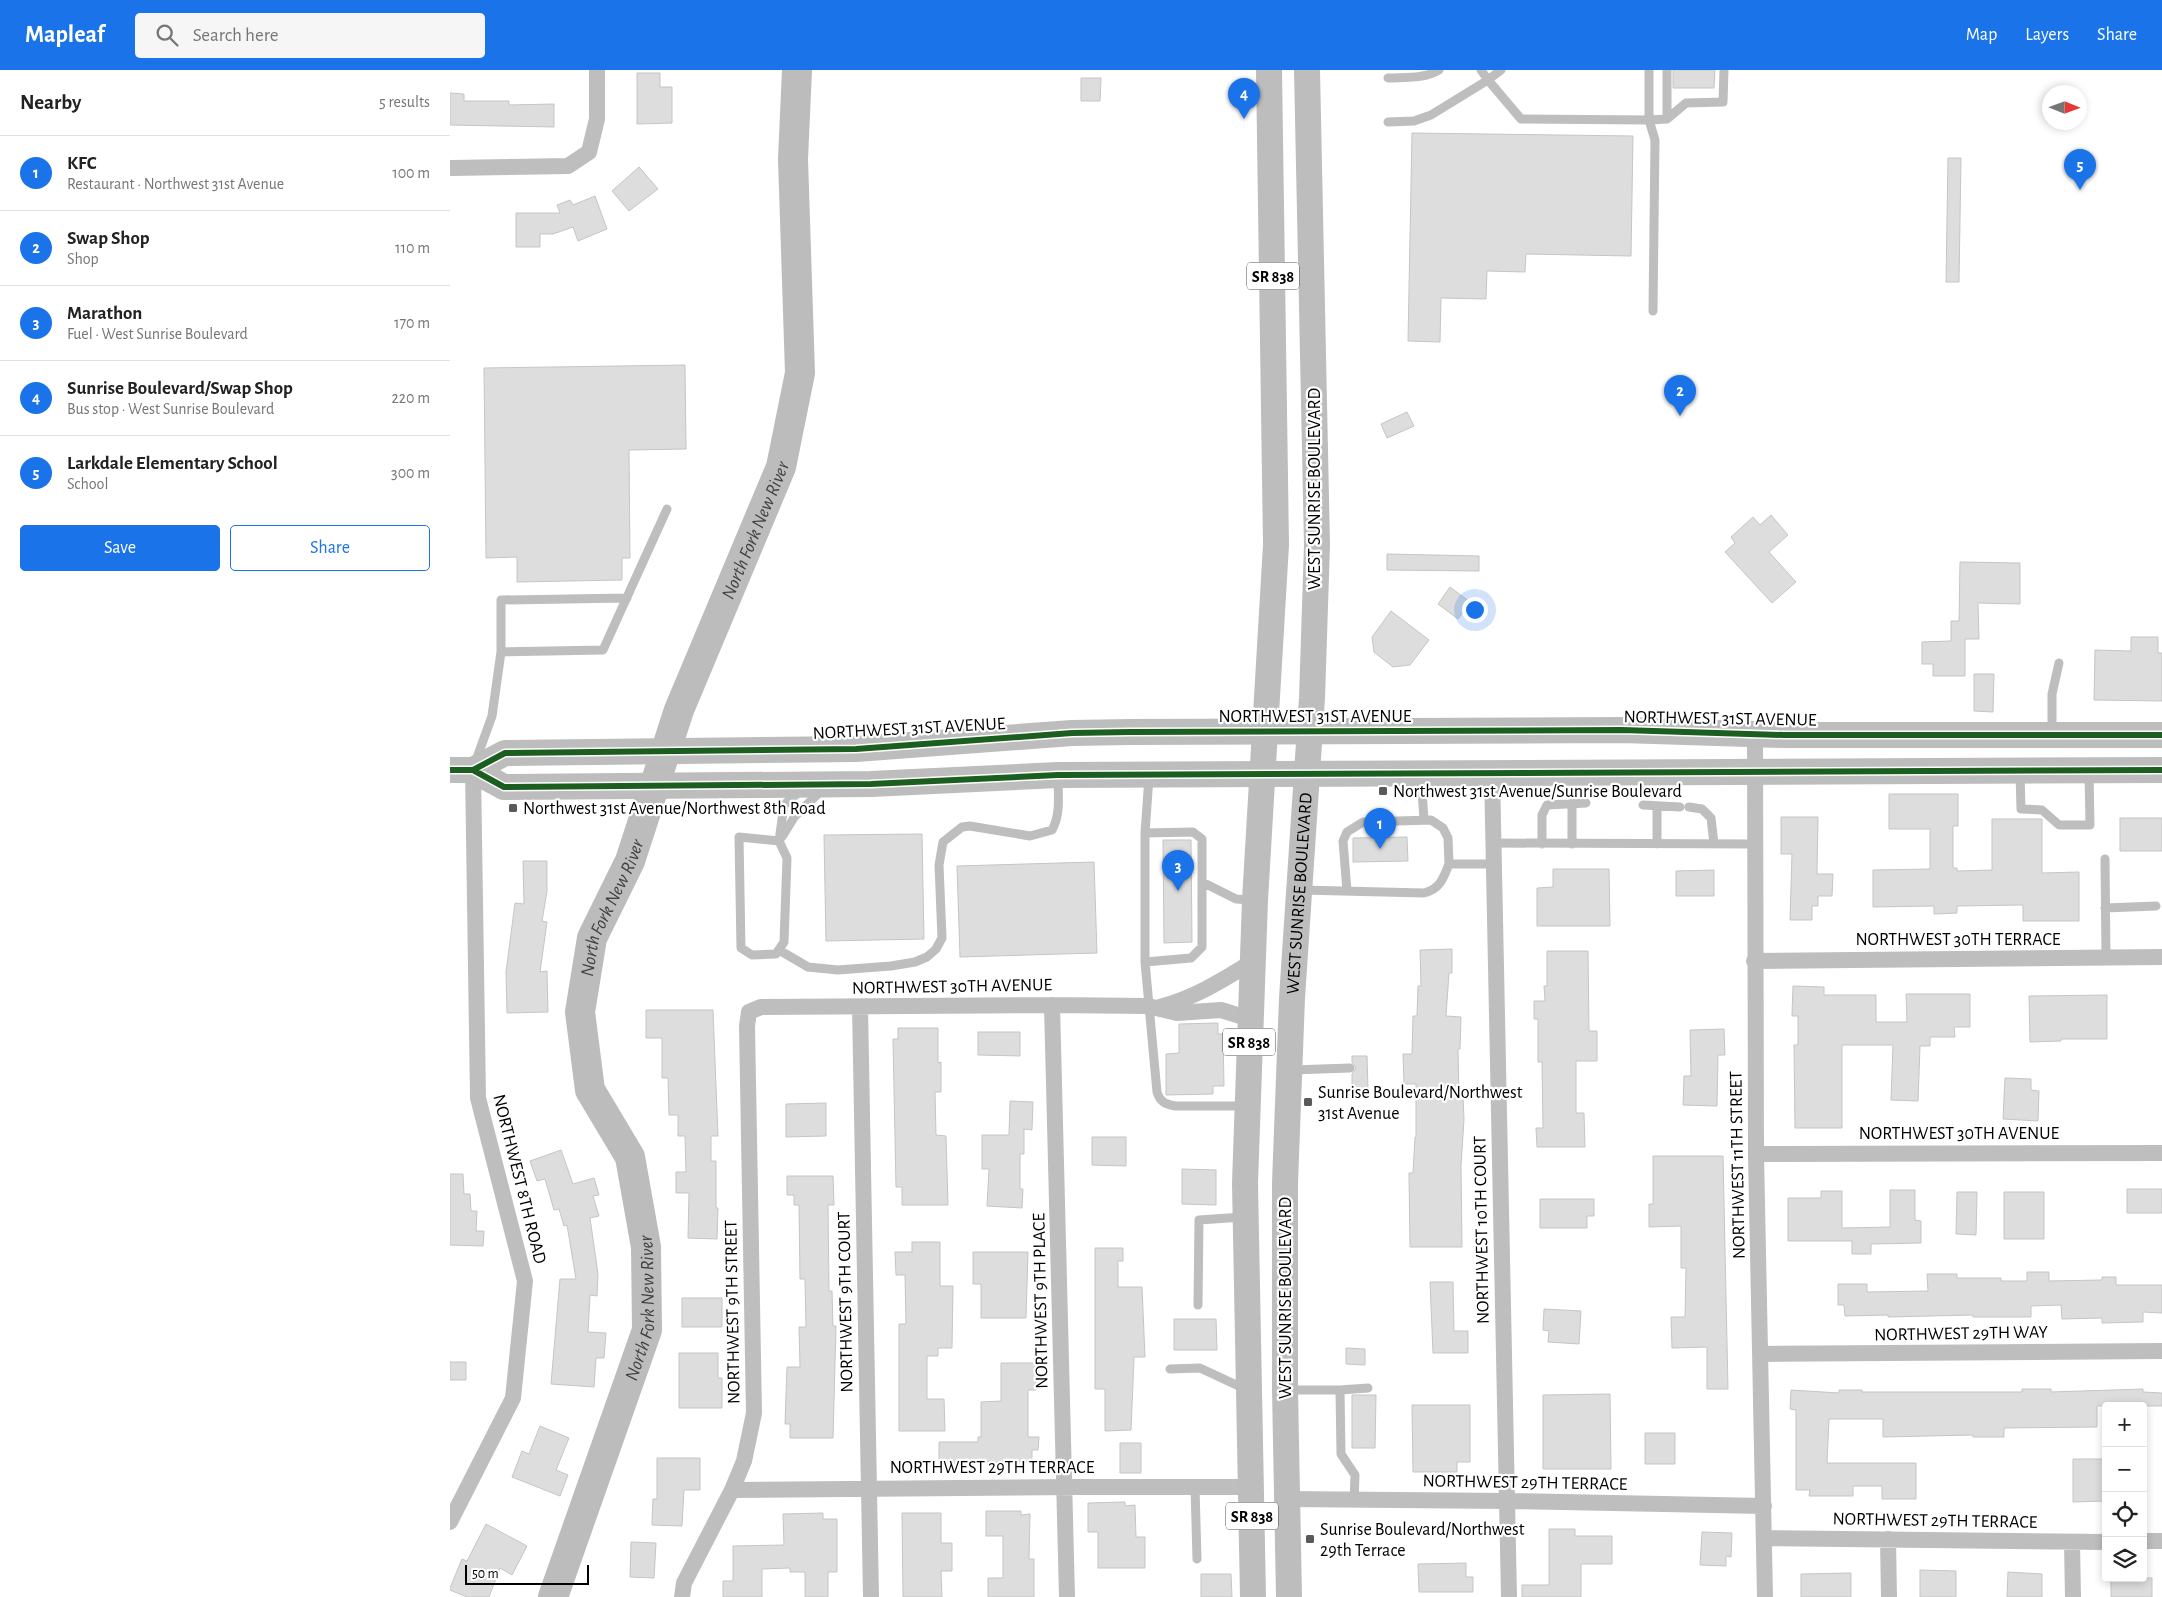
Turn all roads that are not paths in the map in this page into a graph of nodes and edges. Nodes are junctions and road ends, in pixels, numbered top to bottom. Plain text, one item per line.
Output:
1 (597, 70) edge
2 (1269, 70) edge
3 (1307, 70) edge
4 (1438, 70) edge
5 (1481, 70) edge
6 (1501, 70) edge
7 (1649, 70) edge
8 (1667, 70) edge
9 (1724, 70) edge
10 (1388, 78) dead end
11 (1488, 80) junction
12 (1667, 119) junction
13 (1649, 120) junction
14 (1388, 122) dead end
15 (450, 168) edge
16 (1653, 311) dead end
17 (667, 508) dead end
18 (627, 598) junction
19 (501, 652) junction
20 (2059, 663) dead end
21 (1310, 731) junction
22 (1264, 732) junction
23 (1754, 734) junction
24 (2052, 735) junction
25 (2162, 735) edge
26 (856, 749) junction
27 (461, 770) edge
28 (2162, 770) edge
29 (2020, 771) junction
30 (2089, 771) junction
31 (1421, 772) junction
32 (1754, 772) junction
33 (1262, 773) junction
34 (1307, 773) junction
35 (1492, 773) junction
36 (1058, 774) junction
37 (1149, 774) junction
38 (817, 785) junction
39 (1572, 803) junction
40 (1586, 803) dead end
41 (1643, 806) dead end
42 (1657, 806) junction
43 (1424, 820) junction
44 (1145, 833) junction
45 (779, 841) junction
46 (1492, 843) junction
47 (1542, 844) junction
48 (1572, 844) junction
49 (1657, 844) junction
50 (1714, 844) junction
51 (1754, 844) junction
52 (2105, 859) dead end
53 (1449, 864) junction
54 (1495, 864) junction
55 (1202, 882) junction
56 (1300, 890) junction
57 (1347, 891) junction
58 (1254, 900) junction
59 (2156, 906) dead end
60 (2105, 908) junction
61 (779, 950) junction
62 (2162, 957) edge
63 (2106, 958) junction
64 (1754, 961) junction
65 (1145, 962) junction
66 (1252, 962) junction
67 (1052, 1005) junction
68 (860, 1007) junction
69 (1152, 1007) junction
70 (749, 1012) joint
71 (1250, 1019) junction
72 (1350, 1068) dead end
73 (1289, 1070) junction
74 (1247, 1106) junction
75 (2162, 1153) edge
76 (1756, 1154) junction
77 (1246, 1217) junction
78 (1198, 1305) dead end
79 (2162, 1351) edge
80 (1760, 1354) junction
81 (1170, 1369) dead end
82 (1368, 1388) dead end
83 (1285, 1390) junction
84 (1340, 1390) junction
85 (1250, 1392) junction
86 (1250, 1436) junction
87 (1064, 1487) junction
88 (1195, 1487) junction
89 (1252, 1487) junction
90 (868, 1488) junction
91 (732, 1490) junction
92 (458, 1494) edge
93 (1286, 1500) junction
94 (1354, 1501) junction
95 (1508, 1501) junction
96 (1764, 1506) junction
97 (450, 1522) edge
98 (1764, 1538) junction
99 (1287, 1539) junction
100 (1888, 1539) junction
101 (2147, 1541) edge
102 (2162, 1541) edge
103 (2072, 1542) junction
104 (2102, 1542) edge
105 (1197, 1558) dead end
106 (682, 1597) edge
107 (871, 1597) edge
108 (1067, 1597) edge
109 (1253, 1597) edge
110 (1289, 1597) edge
111 (1509, 1597) edge
112 (1766, 1597) edge
113 (1889, 1597) edge
114 (2073, 1597) edge

1 - 15 street
2 - 22 main road, WEST SUNRISE BOULEVARD / SR 838
3 - 21 main road, WEST SUNRISE BOULEVARD / SR 838
4 - 10 lane
5 - 11 lane
6 - 11 lane
7 - 13 lane
8 - 12 lane
9 - 12 lane
11 - 13 lane
11 - 14 lane
12 - 13 lane
13 - 16 lane
17 - 18 lane
18 - 19 lane
18 - 19 lane
19 - 27 lane
20 - 24 lane
21 - 22 main road, NORTHWEST 31ST AVENUE
21 - 23 main road, NORTHWEST 31ST AVENUE
21 - 34 main road, WEST SUNRISE BOULEVARD / SR 838
22 - 26 main road, NORTHWEST 31ST AVENUE
22 - 33 main road, WEST SUNRISE BOULEVARD / SR 838
23 - 24 main road, NORTHWEST 31ST AVENUE
23 - 32 street, NORTHWEST 11TH STREET
24 - 25 main road, NORTHWEST 31ST AVENUE
26 - 27 main road, NORTHWEST 31ST AVENUE
26 - 38 main road
27 - 38 main road
27 - 92 street, NORTHWEST 8TH ROAD
28 - 30 main road
29 - 30 main road
29 - 30 lane
29 - 32 main road
31 - 34 main road
31 - 35 main road
31 - 43 lane
32 - 35 main road
32 - 51 street, NORTHWEST 11TH STREET
33 - 34 main road
33 - 37 main road
33 - 58 main road, WEST SUNRISE BOULEVARD / SR 838
34 - 56 main road, WEST SUNRISE BOULEVARD / SR 838
35 - 46 street, NORTHWEST 10TH COURT
36 - 37 main road
36 - 38 main road
36 - 61 lane
37 - 44 lane
38 - 45 lane
38 - 45 lane
39 - 40 lane
39 - 47 lane
39 - 48 lane
41 - 42 lane
42 - 49 lane
42 - 50 lane
43 - 53 lane
43 - 57 lane
44 - 55 lane
44 - 65 lane
45 - 61 lane
45 - 61 lane
46 - 47 lane
46 - 54 street, NORTHWEST 10TH COURT
47 - 48 lane
48 - 49 lane
49 - 50 lane
50 - 51 lane
51 - 64 street, NORTHWEST 11TH STREET
52 - 60 lane
53 - 54 lane
53 - 57 lane
54 - 95 street, NORTHWEST 10TH COURT
55 - 58 lane
55 - 65 lane
56 - 57 lane
56 - 73 main road, WEST SUNRISE BOULEVARD / SR 838
58 - 66 main road, WEST SUNRISE BOULEVARD / SR 838
59 - 60 lane
60 - 63 lane
62 - 63 street, NORTHWEST 30TH TERRACE
63 - 64 street, NORTHWEST 30TH TERRACE
64 - 76 street, NORTHWEST 11TH STREET
65 - 69 lane
66 - 69 street, NORTHWEST 30TH AVENUE
66 - 71 main road, WEST SUNRISE BOULEVARD / SR 838
67 - 68 street, NORTHWEST 30TH AVENUE
67 - 69 street, NORTHWEST 30TH AVENUE
67 - 87 street, NORTHWEST 9TH PLACE
68 - 70 street, NORTHWEST 30TH AVENUE
68 - 90 street, NORTHWEST 9TH COURT
69 - 71 street, NORTHWEST 30TH AVENUE
69 - 74 lane
70 - 91 street, NORTHWEST 9TH STREET
71 - 74 main road, WEST SUNRISE BOULEVARD / SR 838
72 - 73 lane
73 - 83 main road, WEST SUNRISE BOULEVARD / SR 838
74 - 77 main road, WEST SUNRISE BOULEVARD / SR 838
75 - 76 street, NORTHWEST 30TH AVENUE
76 - 80 street, NORTHWEST 11TH STREET
77 - 78 lane
77 - 85 main road, WEST SUNRISE BOULEVARD / SR 838
79 - 80 street, NORTHWEST 29TH WAY
80 - 96 street, NORTHWEST 11TH STREET
81 - 85 lane
82 - 84 lane
83 - 84 lane
83 - 93 main road, WEST SUNRISE BOULEVARD / SR 838
84 - 94 lane
85 - 86 main road, WEST SUNRISE BOULEVARD / SR 838
86 - 89 main road, WEST SUNRISE BOULEVARD / SR 838
86 - 93 main road
87 - 88 street, NORTHWEST 29TH TERRACE
87 - 90 street, NORTHWEST 29TH TERRACE
87 - 108 street, NORTHWEST 9TH PLACE
88 - 89 street, NORTHWEST 29TH TERRACE
88 - 105 lane
89 - 99 main road
89 - 109 main road, WEST SUNRISE BOULEVARD / SR 838
90 - 91 street, NORTHWEST 29TH TERRACE
90 - 107 street, NORTHWEST 9TH COURT
91 - 106 street, NORTHWEST 9TH STREET
92 - 97 street, NORTHWEST 8TH ROAD
93 - 94 street, NORTHWEST 29TH TERRACE
93 - 99 main road, WEST SUNRISE BOULEVARD / SR 838
94 - 95 street, NORTHWEST 29TH TERRACE
95 - 96 street, NORTHWEST 29TH TERRACE
95 - 111 street, NORTHWEST 10TH COURT
96 - 98 street, NORTHWEST 11TH STREET
98 - 100 street, NORTHWEST 29TH TERRACE
98 - 112 street, NORTHWEST 11TH STREET
99 - 110 main road, WEST SUNRISE BOULEVARD / SR 838
100 - 103 street, NORTHWEST 29TH TERRACE
100 - 113 street
101 - 102 street
103 - 104 street, NORTHWEST 29TH TERRACE
103 - 114 street

